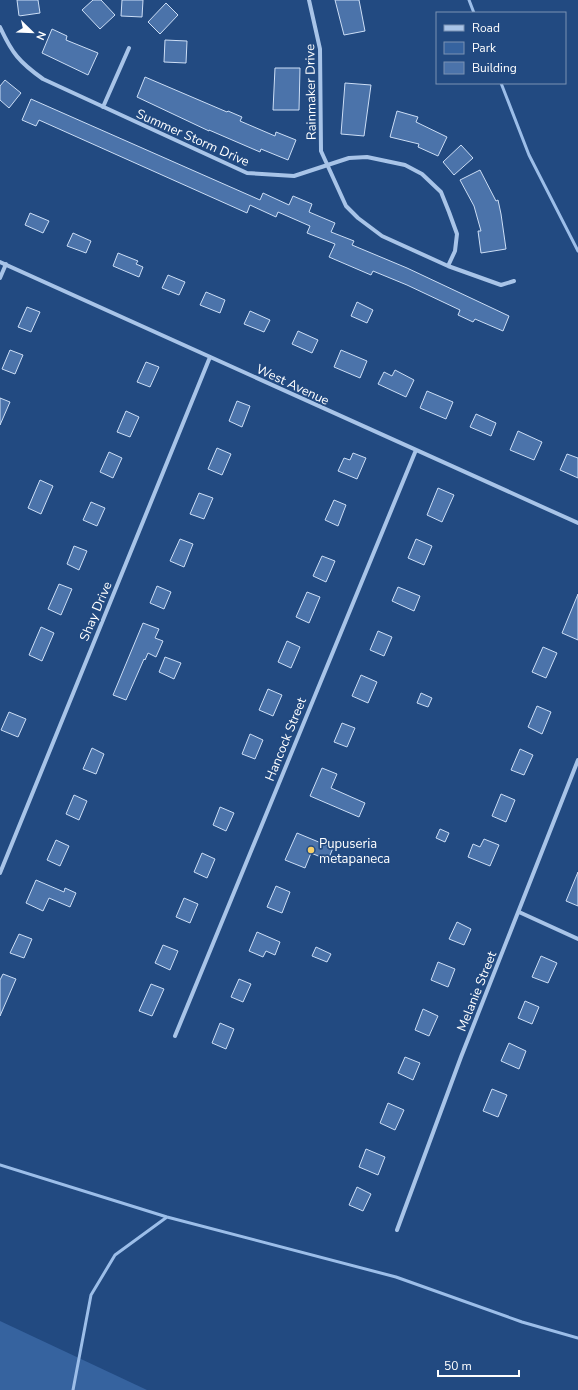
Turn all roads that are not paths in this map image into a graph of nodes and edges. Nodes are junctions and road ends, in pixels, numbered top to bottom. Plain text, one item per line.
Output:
1 (309, 0) edge
2 (0, 26) edge
3 (129, 48) dead end
4 (103, 107) junction
5 (328, 165) junction
6 (0, 262) edge
7 (6, 264) junction
8 (448, 266) junction
9 (0, 278) edge
10 (514, 281) dead end
11 (210, 357) junction
12 (416, 450) junction
13 (578, 523) edge
14 (578, 760) edge
15 (0, 872) edge
16 (519, 912) junction
17 (578, 939) edge
18 (175, 1036) dead end
19 (396, 1230) dead end

1 - 5 street, Rainmaker Drive
2 - 4 street, Summer Storm Drive
3 - 4 street
4 - 5 street, Summer Storm Drive
5 - 8 street, Rainmaker Drive
5 - 8 street, Summer Storm Drive
6 - 7 street, West Avenue
7 - 9 street
7 - 11 street, West Avenue
8 - 10 street, Rainmaker Drive
11 - 12 street, West Avenue
11 - 15 street, Shay Drive
12 - 13 street, West Avenue
12 - 18 street, Hancock Street
14 - 16 street, Melanie Street
16 - 17 street
16 - 19 street, Melanie Street

